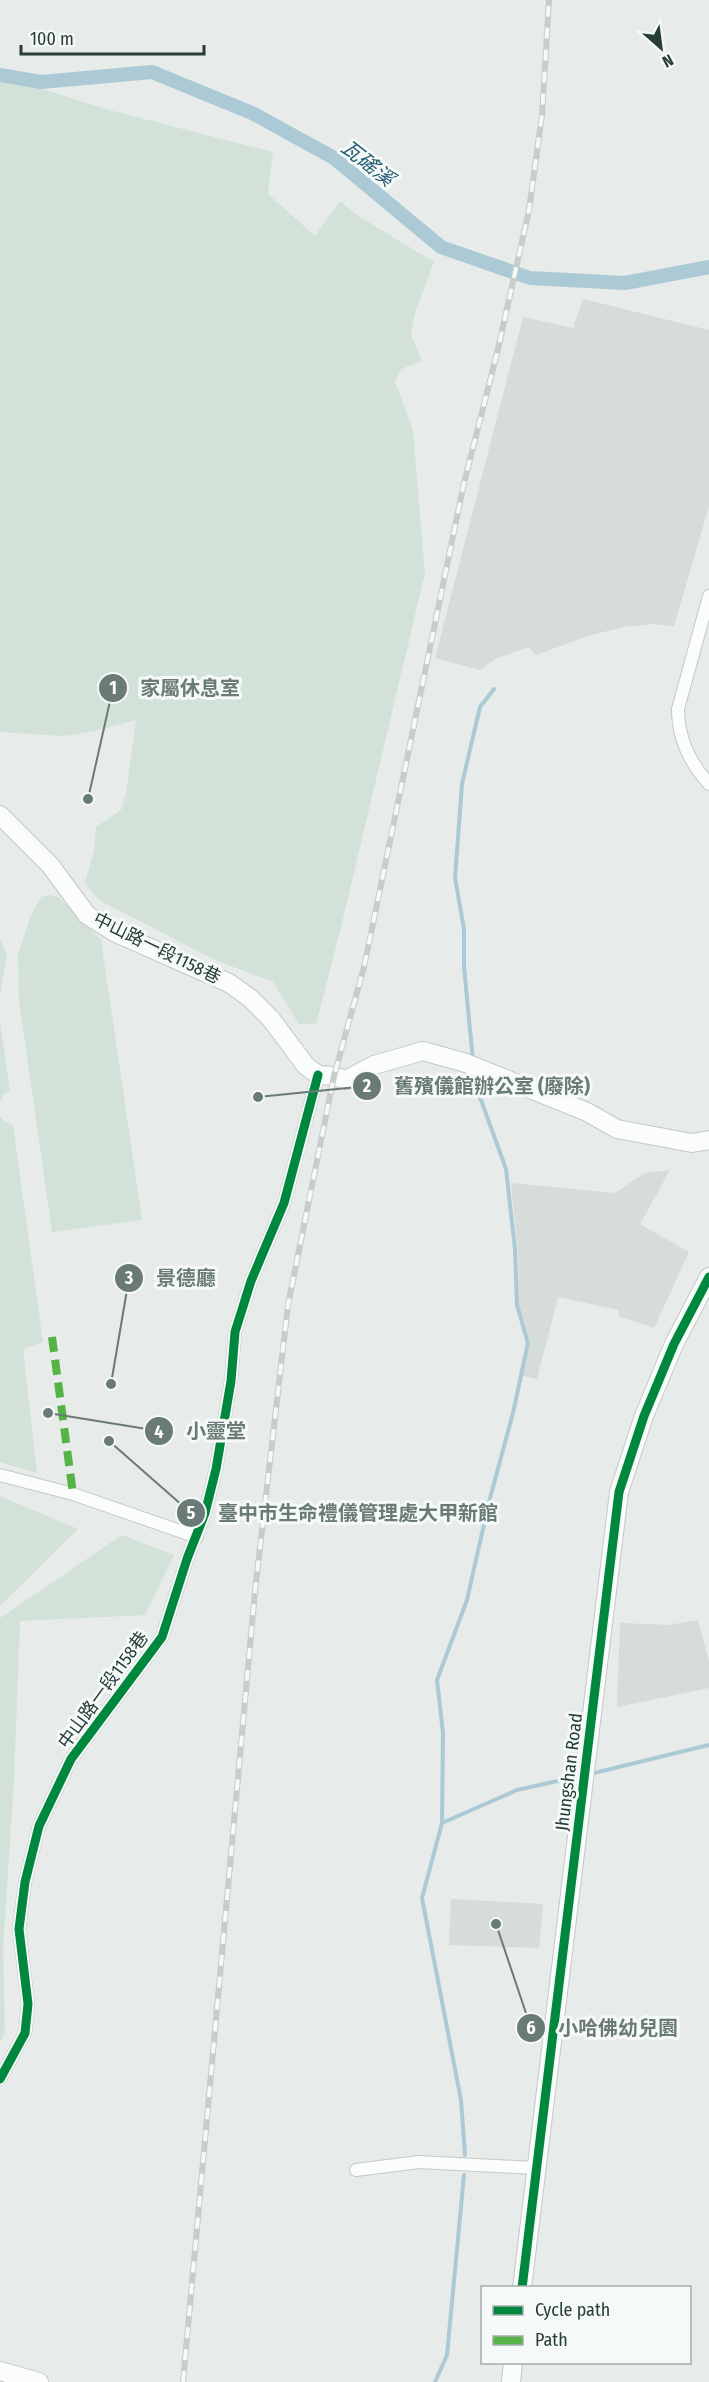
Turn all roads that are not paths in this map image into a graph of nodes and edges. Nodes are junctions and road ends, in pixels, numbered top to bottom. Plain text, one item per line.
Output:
1 (709, 596) edge
2 (709, 784) edge
3 (0, 815) edge
4 (318, 1075) junction
5 (709, 1140) edge
6 (709, 1276) edge
7 (0, 1475) edge
8 (197, 1537) junction
9 (0, 2079) edge
10 (536, 2168) junction
11 (356, 2170) dead end
12 (522, 2286) edge
13 (513, 2364) edge
14 (7, 2376) edge
15 (39, 2382) edge
16 (511, 2382) edge

1 - 2 street
3 - 4 street, 中山路一段1158巷
4 - 5 street
4 - 8 street, 中山路一段1158巷
6 - 10 street, Jhungshan Road
7 - 8 street
8 - 9 street, 中山路一段1158巷
10 - 11 street
10 - 12 street, Jhungshan Road
13 - 16 street
14 - 15 street

